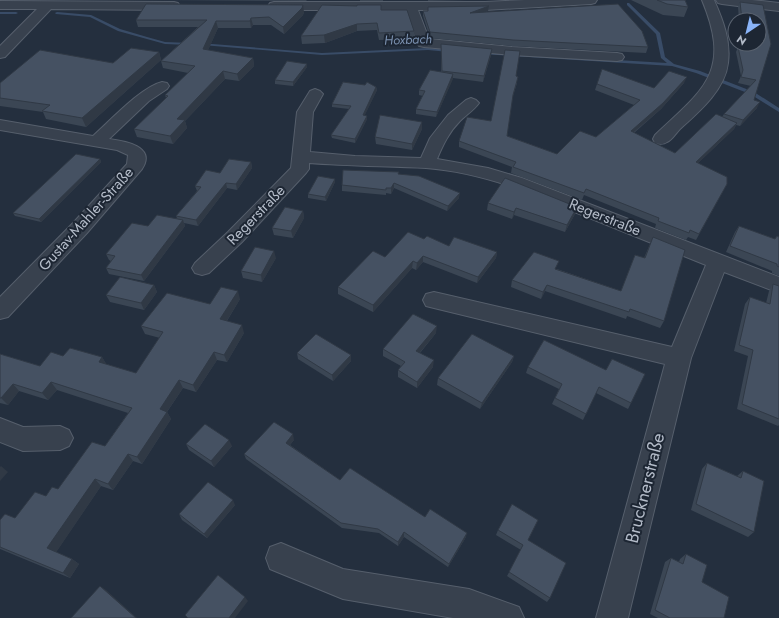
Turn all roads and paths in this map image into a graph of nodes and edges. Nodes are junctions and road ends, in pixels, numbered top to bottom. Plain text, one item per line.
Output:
1 (587, 0) edge
2 (591, 0) edge
3 (708, 0) edge
4 (722, 0) edge
5 (337, 3) edge
6 (0, 5) edge
7 (47, 6) junction
8 (184, 6) edge
9 (260, 6) edge
10 (411, 7) junction
11 (779, 7) edge
12 (0, 54) edge
13 (617, 57) dead end
14 (162, 86) dead end
15 (315, 94) dead end
16 (471, 103) dead end
17 (0, 125) edge
18 (661, 139) dead end
19 (97, 141) junction
20 (301, 157) junction
21 (427, 163) junction
22 (718, 262) junction
23 (202, 268) dead end
24 (779, 285) edge
25 (434, 300) dead end
26 (0, 311) edge
27 (679, 358) junction
28 (0, 430) edge
29 (60, 438) dead end
30 (281, 558) dead end
31 (508, 618) edge
32 (612, 618) edge

1 - 2 street
1 - 10 street
3 - 18 street
4 - 11 street
5 - 9 street
5 - 10 street
6 - 7 street
7 - 8 street
7 - 12 street
10 - 13 street
14 - 19 street
15 - 20 street, Regerstraße
16 - 21 street
17 - 19 street, Gustav-Mahler-Straße
19 - 26 street, Gustav-Mahler-Straße
20 - 21 street, Regerstraße
20 - 23 street, Regerstraße
21 - 22 street, Regerstraße
22 - 24 street, Regerstraße
22 - 27 street, Brucknerstraße
25 - 27 street
27 - 32 street, Brucknerstraße
28 - 29 street
30 - 31 street

